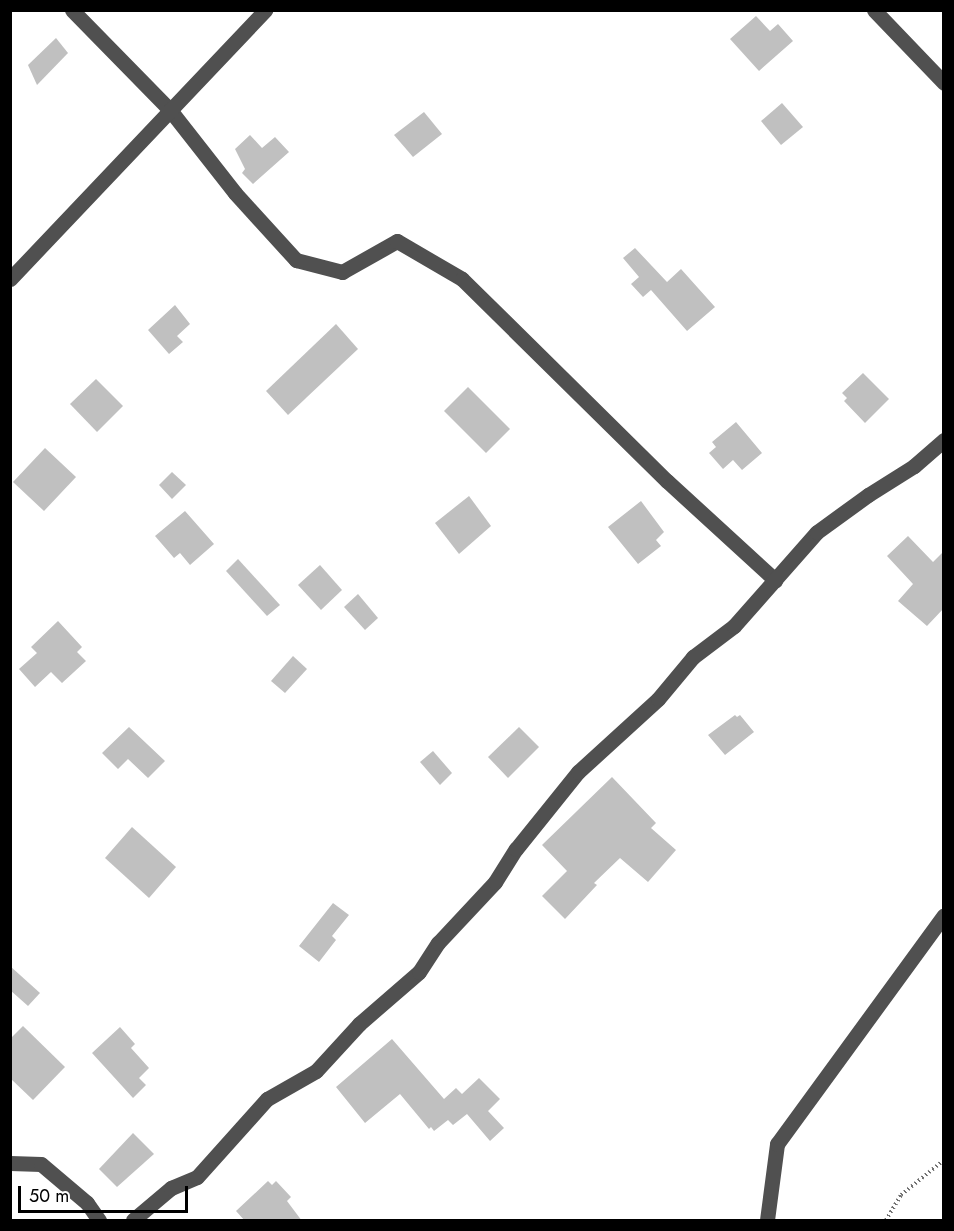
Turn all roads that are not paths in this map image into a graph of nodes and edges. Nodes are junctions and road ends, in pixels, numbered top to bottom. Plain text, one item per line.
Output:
1 (72, 10) edge
2 (265, 10) edge
3 (874, 10) edge
4 (944, 83) edge
5 (170, 110) junction
6 (10, 279) edge
7 (944, 440) edge
8 (775, 580) junction
9 (944, 915) edge
10 (10, 1163) edge
11 (99, 1221) edge
12 (133, 1221) edge
13 (767, 1221) edge

1 - 5 street
2 - 5 street
3 - 4 street
5 - 6 street
5 - 8 street
7 - 8 street
8 - 12 street
9 - 13 street
10 - 11 street

